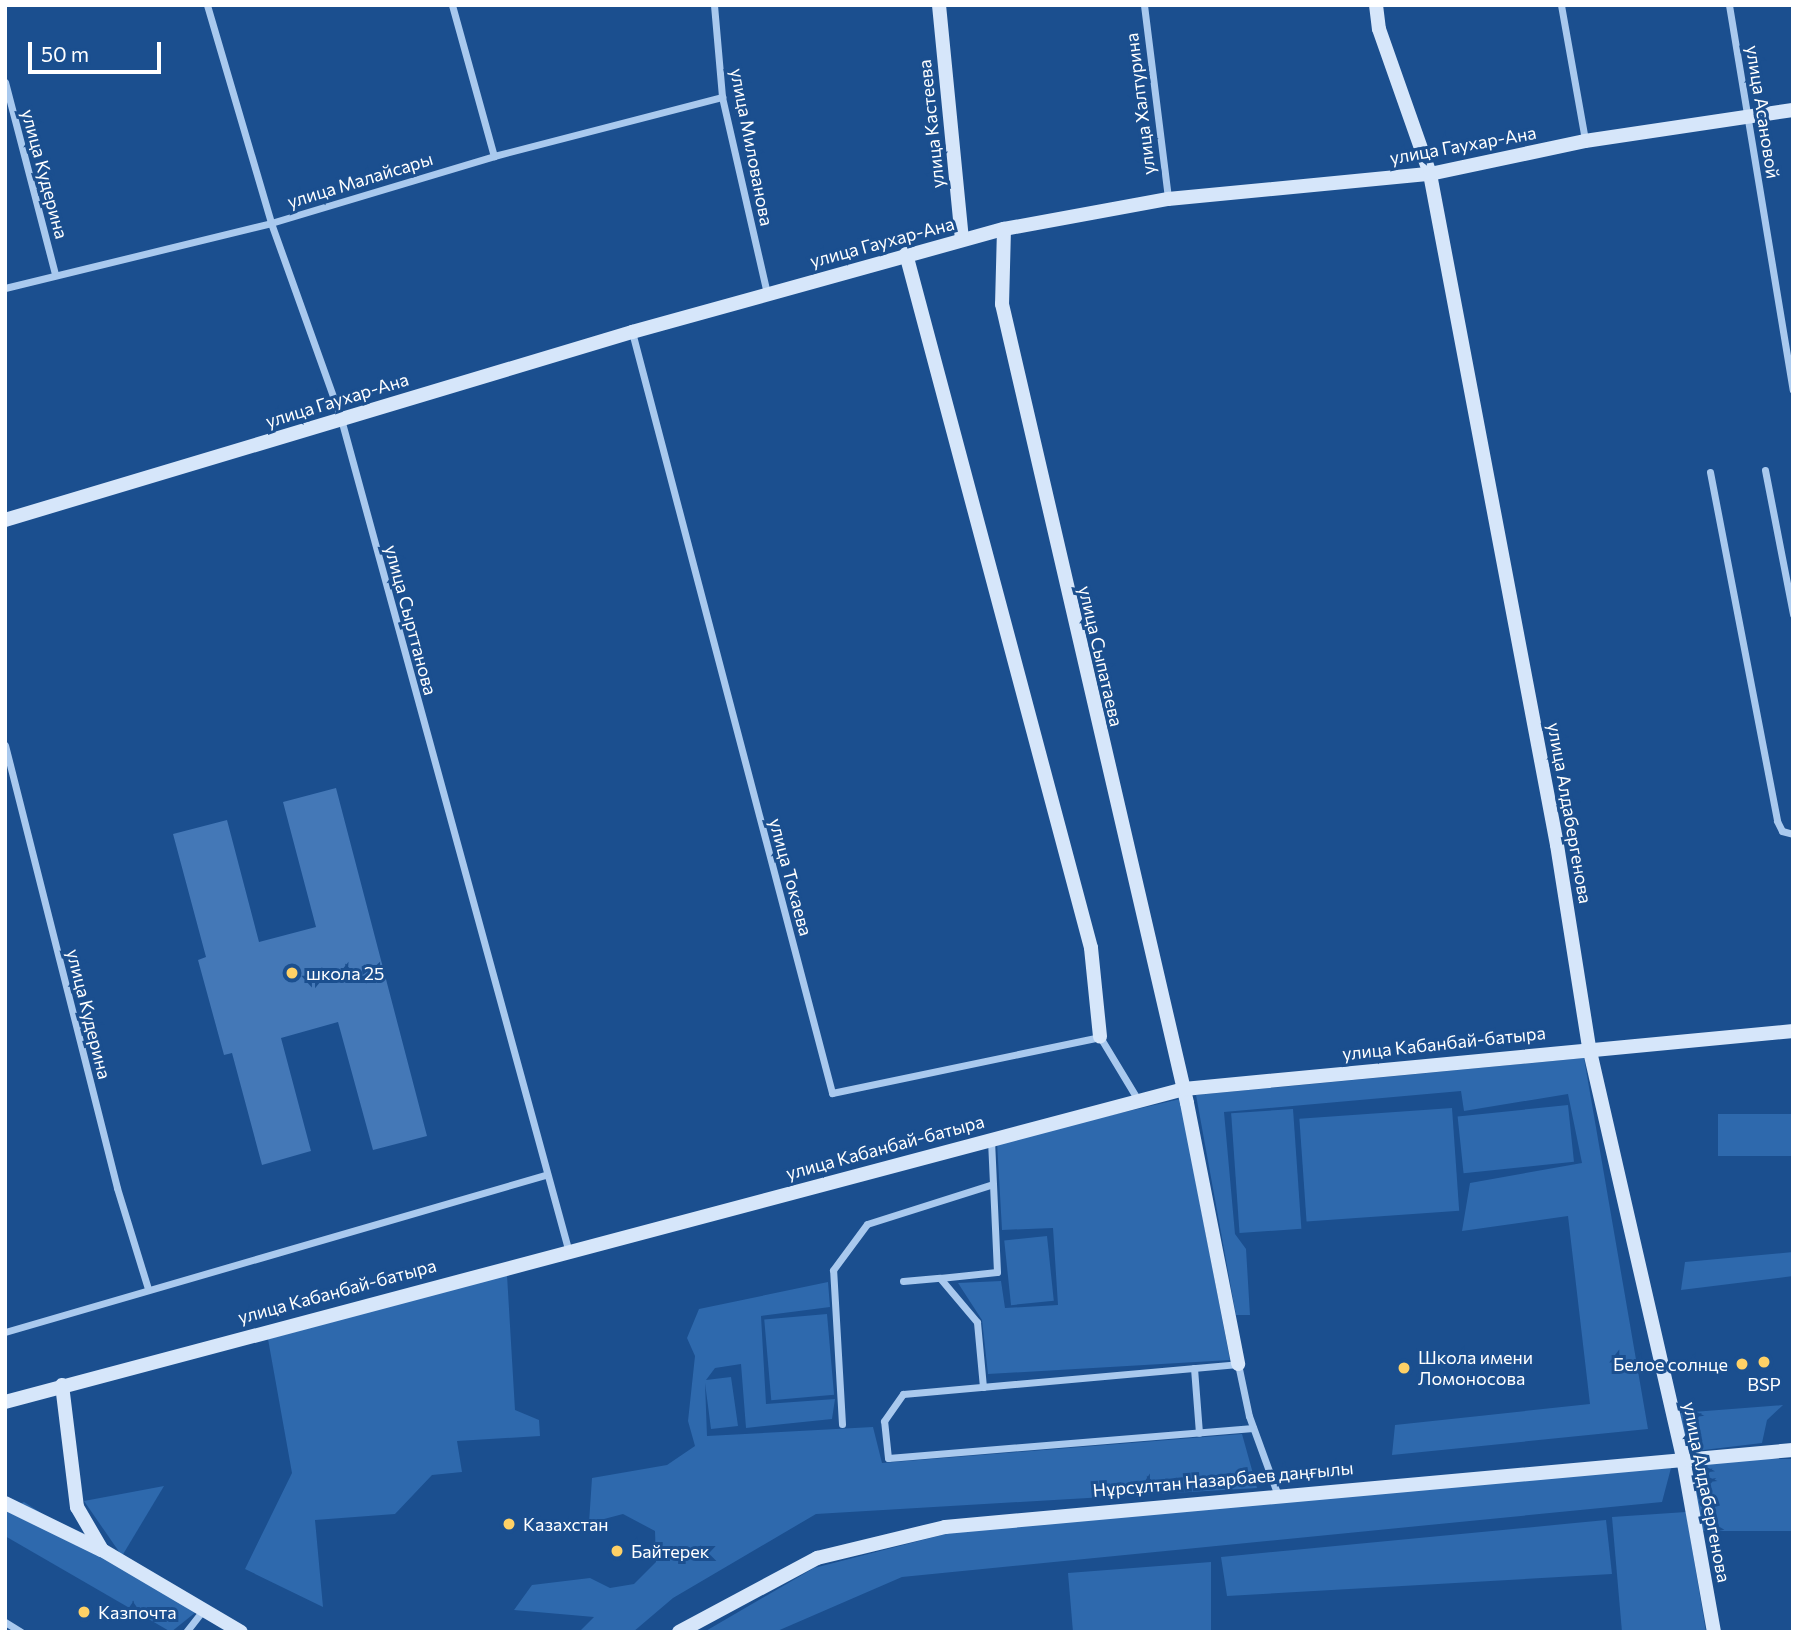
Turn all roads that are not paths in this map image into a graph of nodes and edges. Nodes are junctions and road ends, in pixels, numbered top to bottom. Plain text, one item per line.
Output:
1 (207, 5) edge
2 (452, 5) edge
3 (714, 5) edge
4 (939, 5) edge
5 (1144, 5) edge
6 (1376, 5) edge
7 (1561, 5) edge
8 (1729, 5) edge
9 (5, 82) edge
10 (722, 97) junction
11 (1793, 110) edge
12 (1748, 115) junction
13 (1586, 141) junction
14 (494, 156) junction
15 (1430, 174) junction
16 (1168, 199) junction
17 (271, 223) junction
18 (1004, 229) junction
19 (962, 239) junction
20 (906, 254) junction
21 (55, 274) junction
22 (5, 288) edge
23 (767, 294) junction
24 (632, 332) junction
25 (1793, 390) edge
26 (341, 419) junction
27 (1765, 470) dead end
28 (1710, 472) dead end
29 (5, 520) edge
30 (1793, 614) edge
31 (5, 745) edge
32 (1793, 834) edge
33 (1793, 1031) edge
34 (1100, 1037) junction
35 (1589, 1047) junction
36 (1184, 1089) junction
37 (1138, 1100) junction
38 (991, 1139) junction
39 (545, 1175) junction
40 (993, 1184) junction
41 (568, 1249) junction
42 (940, 1278) junction
43 (903, 1281) dead end
44 (148, 1289) junction
45 (5, 1332) edge
46 (1238, 1364) junction
47 (1194, 1368) junction
48 (62, 1385) junction
49 (983, 1387) junction
50 (5, 1402) edge
51 (842, 1424) dead end
52 (1254, 1428) junction
53 (1199, 1433) junction
54 (1793, 1450) edge
55 (1684, 1458) junction
56 (1277, 1493) junction
57 (7, 1506) edge
58 (102, 1550) junction
59 (203, 1609) junction
60 (5, 1622) edge
61 (22, 1632) edge
62 (186, 1632) edge
63 (241, 1632) edge
64 (679, 1632) edge
65 (1714, 1632) edge

1 - 17 street, улица Сырттанова
2 - 14 street
3 - 10 street, улица Милованова
4 - 19 street, улица Кастеева
5 - 16 street, улица Халтурина
6 - 15 street, улица Алдабергенова
7 - 13 street
8 - 12 street, улица Асановой
9 - 21 street, улица Кудерина
10 - 14 street, улица Малайсары
10 - 23 street, улица Милованова
11 - 12 street, улица Гаухар-Ана
12 - 13 street, улица Гаухар-Ана
12 - 25 street, улица Асановой
13 - 15 street, улица Гаухар-Ана
14 - 17 street, улица Малайсары
15 - 16 street, улица Гаухар-Ана
15 - 35 street, улица Алдабергенова
16 - 18 street, улица Гаухар-Ана
17 - 21 street, улица Малайсары
17 - 26 street, улица Сырттанова
18 - 19 street, улица Гаухар-Ана
18 - 36 street, улица Сыпатаева
19 - 20 street, улица Гаухар-Ана
20 - 23 street, улица Гаухар-Ана
20 - 34 street
21 - 22 street, улица Малайсары
23 - 24 street, улица Гаухар-Ана
24 - 26 street, улица Гаухар-Ана
24 - 34 street, улица Токаева
26 - 29 street, улица Гаухар-Ана
26 - 39 street, улица Сырттанова
27 - 30 street
28 - 32 street
31 - 44 street, улица Кудерина
33 - 35 street, улица Кабанбай-батыра
34 - 37 street
35 - 36 street, улица Кабанбай-батыра
35 - 55 street, улица Алдабергенова
36 - 37 street, улица Кабанбай-батыра
36 - 46 street, улица Сыпатаева
37 - 38 street, улица Кабанбай-батыра
38 - 40 street
38 - 41 street, улица Кабанбай-батыра
39 - 41 street, улица Сырттанова
39 - 44 street
40 - 42 street
40 - 51 street
41 - 48 street, улица Кабанбай-батыра
42 - 43 street
42 - 49 street
44 - 45 street
46 - 47 street
46 - 52 street
47 - 49 street
47 - 53 street
48 - 50 street, улица Кабанбай-батыра
48 - 58 street
49 - 53 street
52 - 53 street
52 - 56 street
54 - 55 street, Нұрсұлтан Назарбаев даңғылы
55 - 56 street, Нұрсұлтан Назарбаев даңғылы
55 - 65 street, улица Алдабергенова
56 - 64 street, Нұрсұлтан Назарбаев даңғылы
57 - 58 street
58 - 59 street
59 - 62 street
59 - 63 street
60 - 61 street

